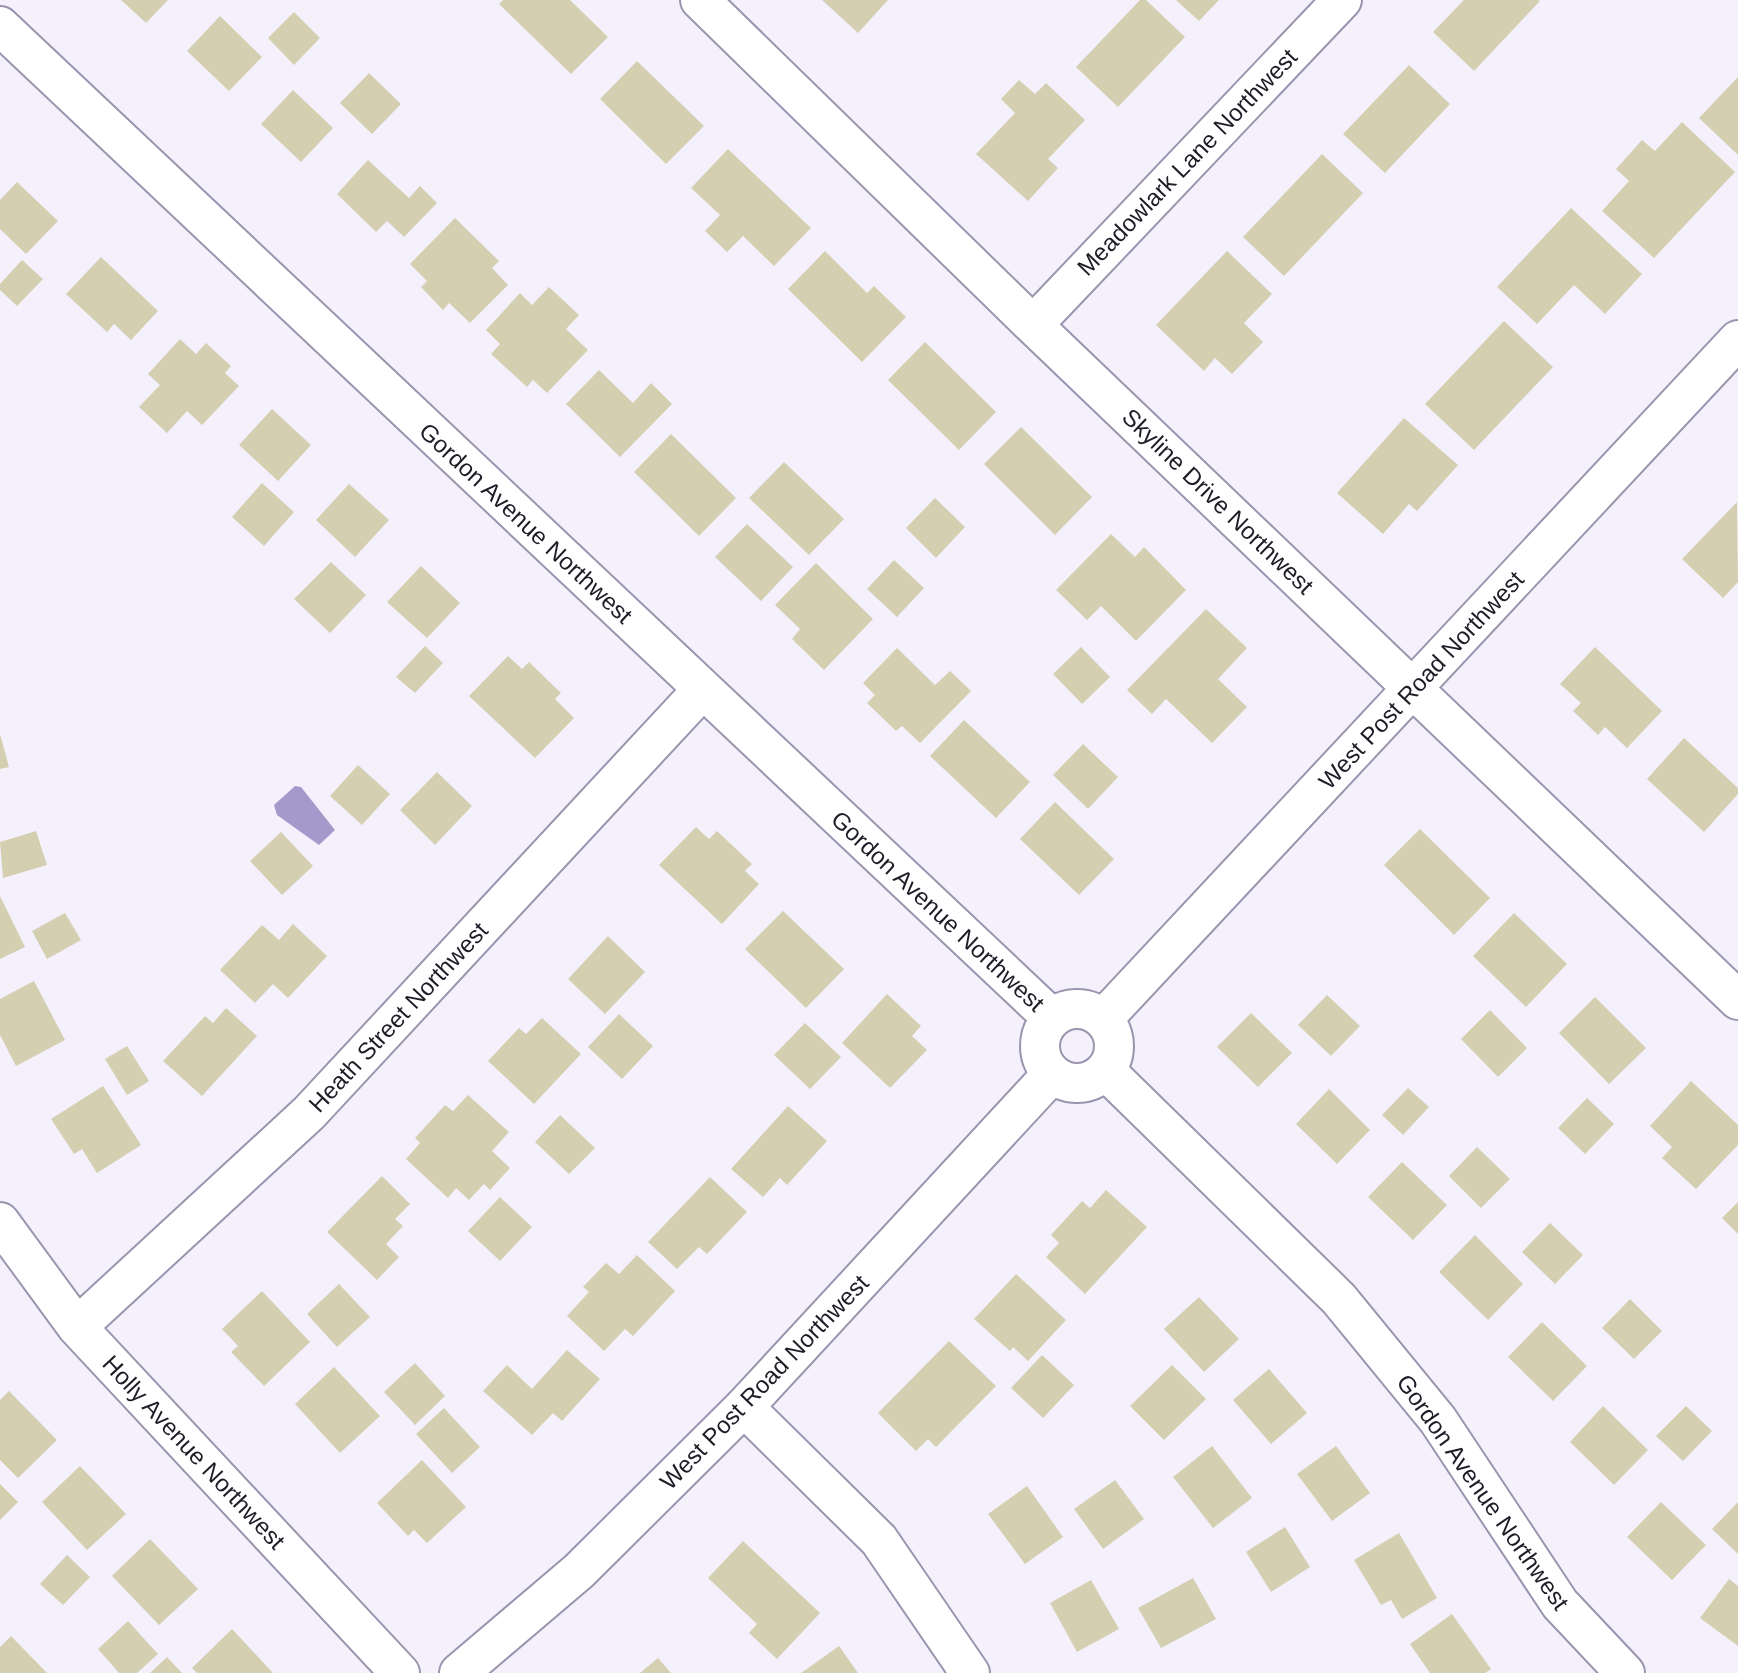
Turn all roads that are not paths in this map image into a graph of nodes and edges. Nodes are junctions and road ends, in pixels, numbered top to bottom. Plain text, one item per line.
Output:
1 (700, 0) edge
2 (1342, 0) edge
3 (0, 26) edge
4 (1032, 325) junction
5 (1738, 340) edge
6 (1415, 688) junction
7 (703, 689) junction
8 (1738, 1000) edge
9 (1052, 1018) junction
10 (1103, 1019) junction
11 (1106, 1071) junction
12 (1052, 1074) junction
13 (0, 1222) edge
14 (77, 1328) junction
15 (744, 1407) junction
16 (400, 1673) edge
17 (459, 1673) edge
18 (970, 1673) edge
19 (1625, 1673) edge

1 - 4 street, Skyline Drive Northwest
2 - 4 street, Meadowlark Lane Northwest
3 - 7 street, Gordon Avenue Northwest
4 - 6 street, Skyline Drive Northwest
5 - 6 street, West Post Road Northwest
6 - 8 street, Skyline Drive Northwest
6 - 10 street, West Post Road Northwest
7 - 9 street, Gordon Avenue Northwest
7 - 14 street, Heath Street Northwest
9 - 10 street
9 - 12 street
10 - 11 street
11 - 12 street
11 - 19 street, Gordon Avenue Northwest
12 - 15 street, West Post Road Northwest
13 - 14 street, Holly Avenue Northwest
14 - 16 street, Holly Avenue Northwest
15 - 17 street, West Post Road Northwest
15 - 18 street

